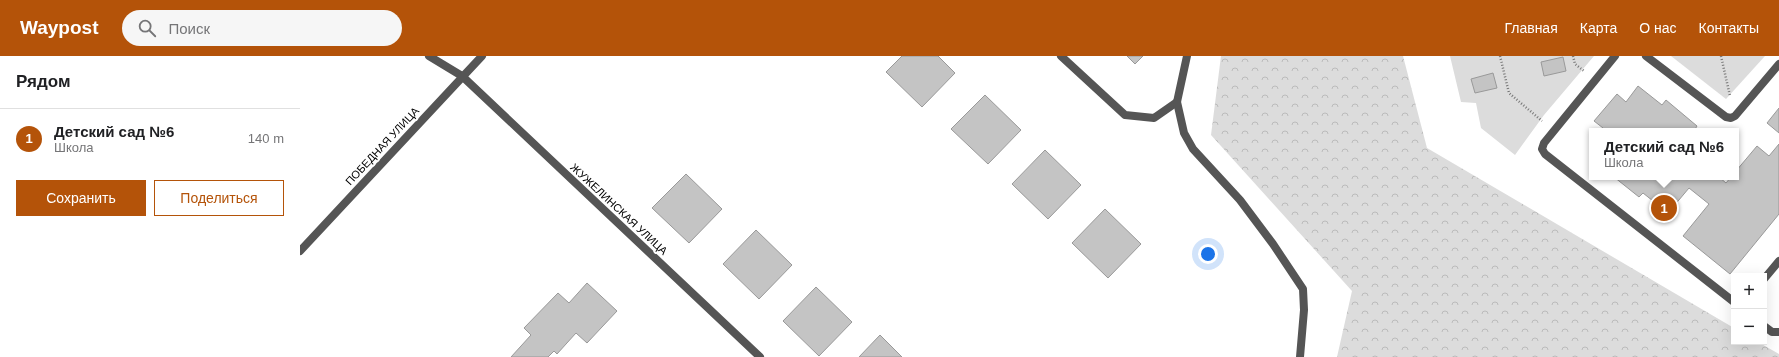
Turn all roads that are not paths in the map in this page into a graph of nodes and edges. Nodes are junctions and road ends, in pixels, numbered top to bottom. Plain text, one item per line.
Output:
1 (429, 56) edge
2 (482, 56) edge
3 (1061, 56) edge
4 (1187, 56) edge
5 (1616, 56) edge
6 (1646, 56) edge
7 (1779, 64) edge
8 (462, 76) junction
9 (1177, 102) junction
10 (300, 251) edge
11 (1779, 261) edge
12 (1767, 275) edge
13 (1731, 300) edge
14 (1767, 328) edge
15 (1779, 332) edge
16 (760, 357) edge
17 (1300, 357) edge

1 - 8 street, ЖУЖЕЛИНСКАЯ УЛИЦА
2 - 8 street, ПОБЕДНАЯ УЛИЦА
3 - 9 street
4 - 9 street
5 - 13 street
6 - 7 street
8 - 10 street, ПОБЕДНАЯ УЛИЦА
8 - 16 street, ЖУЖЕЛИНСКАЯ УЛИЦА
9 - 17 street
11 - 12 street
14 - 15 street

